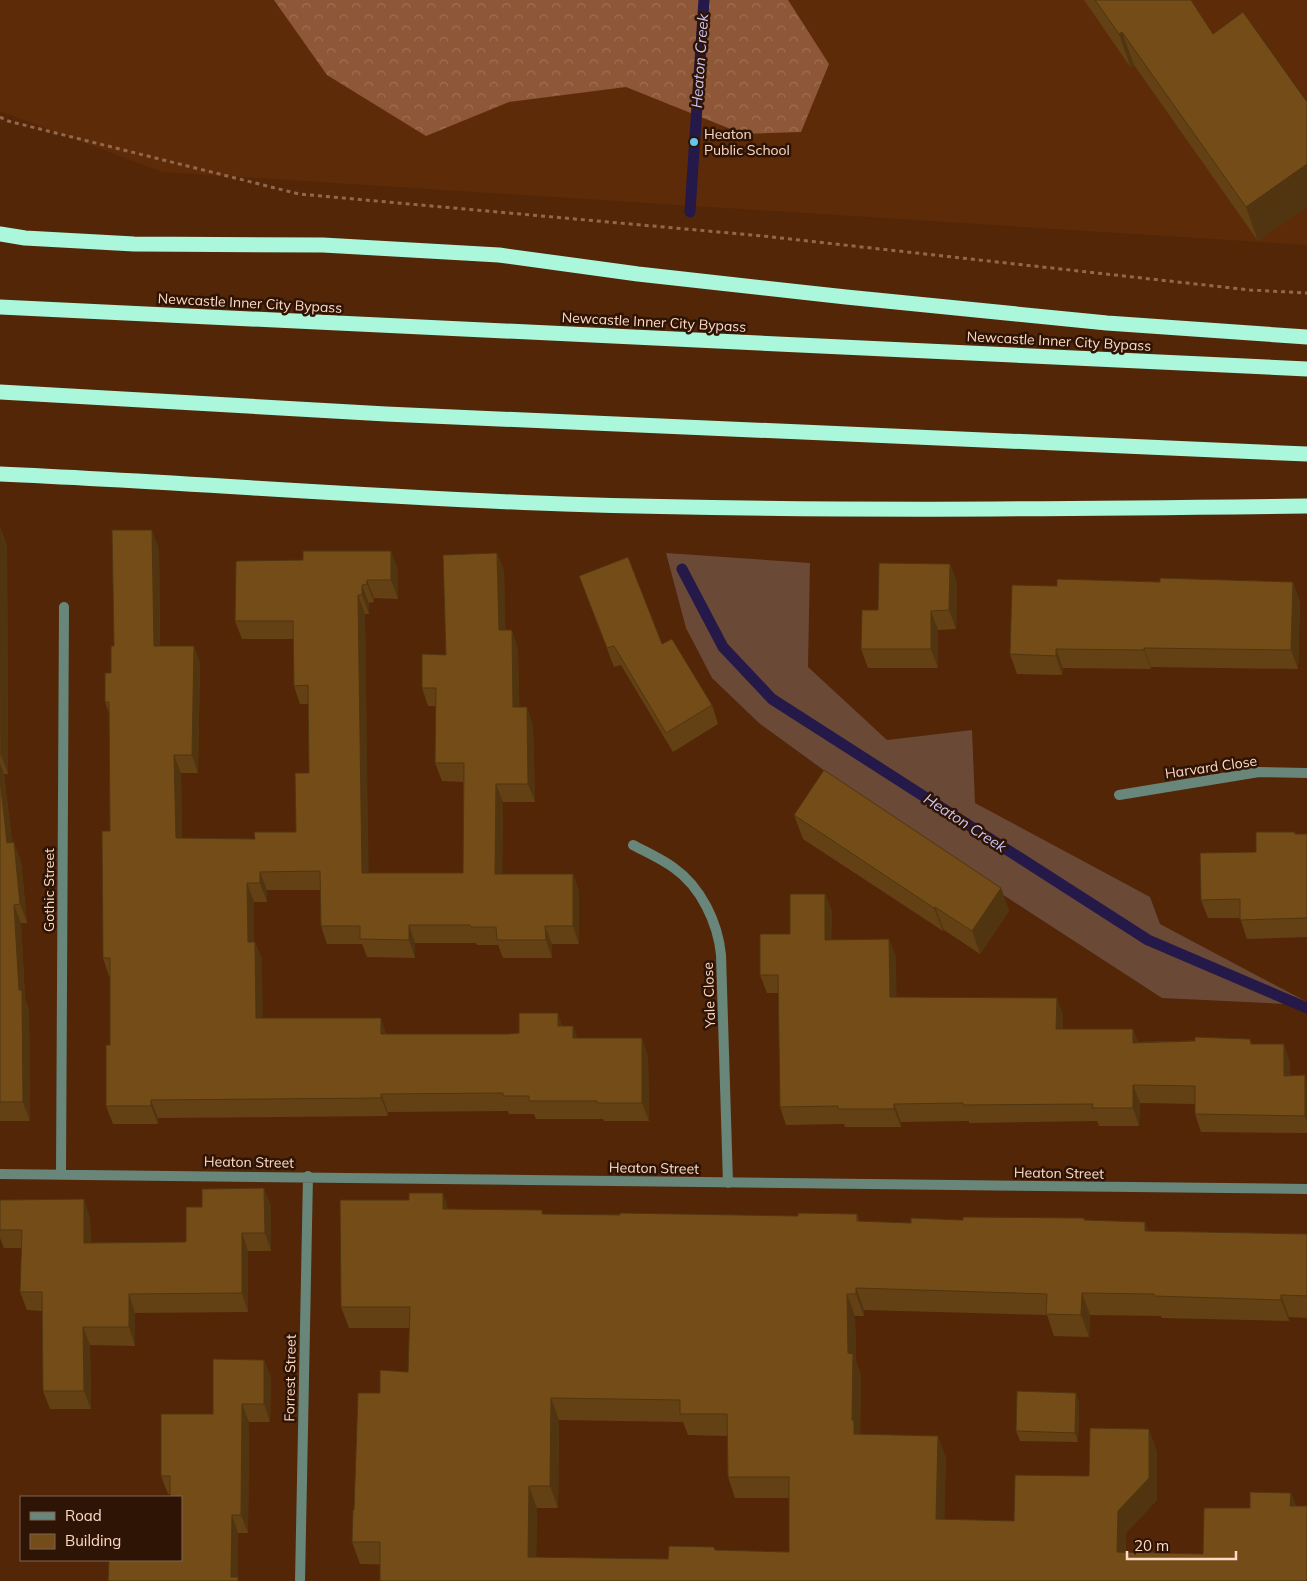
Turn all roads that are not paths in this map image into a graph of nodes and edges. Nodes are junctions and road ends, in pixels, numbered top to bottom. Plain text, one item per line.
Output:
1 (0, 234) edge
2 (0, 307) edge
3 (1307, 337) edge
4 (1307, 369) edge
5 (0, 392) edge
6 (1307, 454) edge
7 (0, 474) edge
8 (1307, 506) edge
9 (64, 608) dead end
10 (1307, 773) edge
11 (1120, 795) dead end
12 (633, 845) dead end
13 (0, 1174) edge
14 (61, 1174) junction
15 (308, 1176) junction
16 (728, 1183) junction
17 (1307, 1189) edge
18 (300, 1581) edge

1 - 3 highway
2 - 4 highway, Newcastle Inner City Bypass
5 - 6 highway
7 - 8 highway
9 - 14 street, Gothic Street
10 - 11 street, Harvard Close
12 - 16 street, Yale Close
13 - 14 street, Heaton Street
14 - 15 street, Heaton Street
15 - 16 street, Heaton Street
15 - 18 street, Forrest Street
16 - 17 street, Heaton Street

